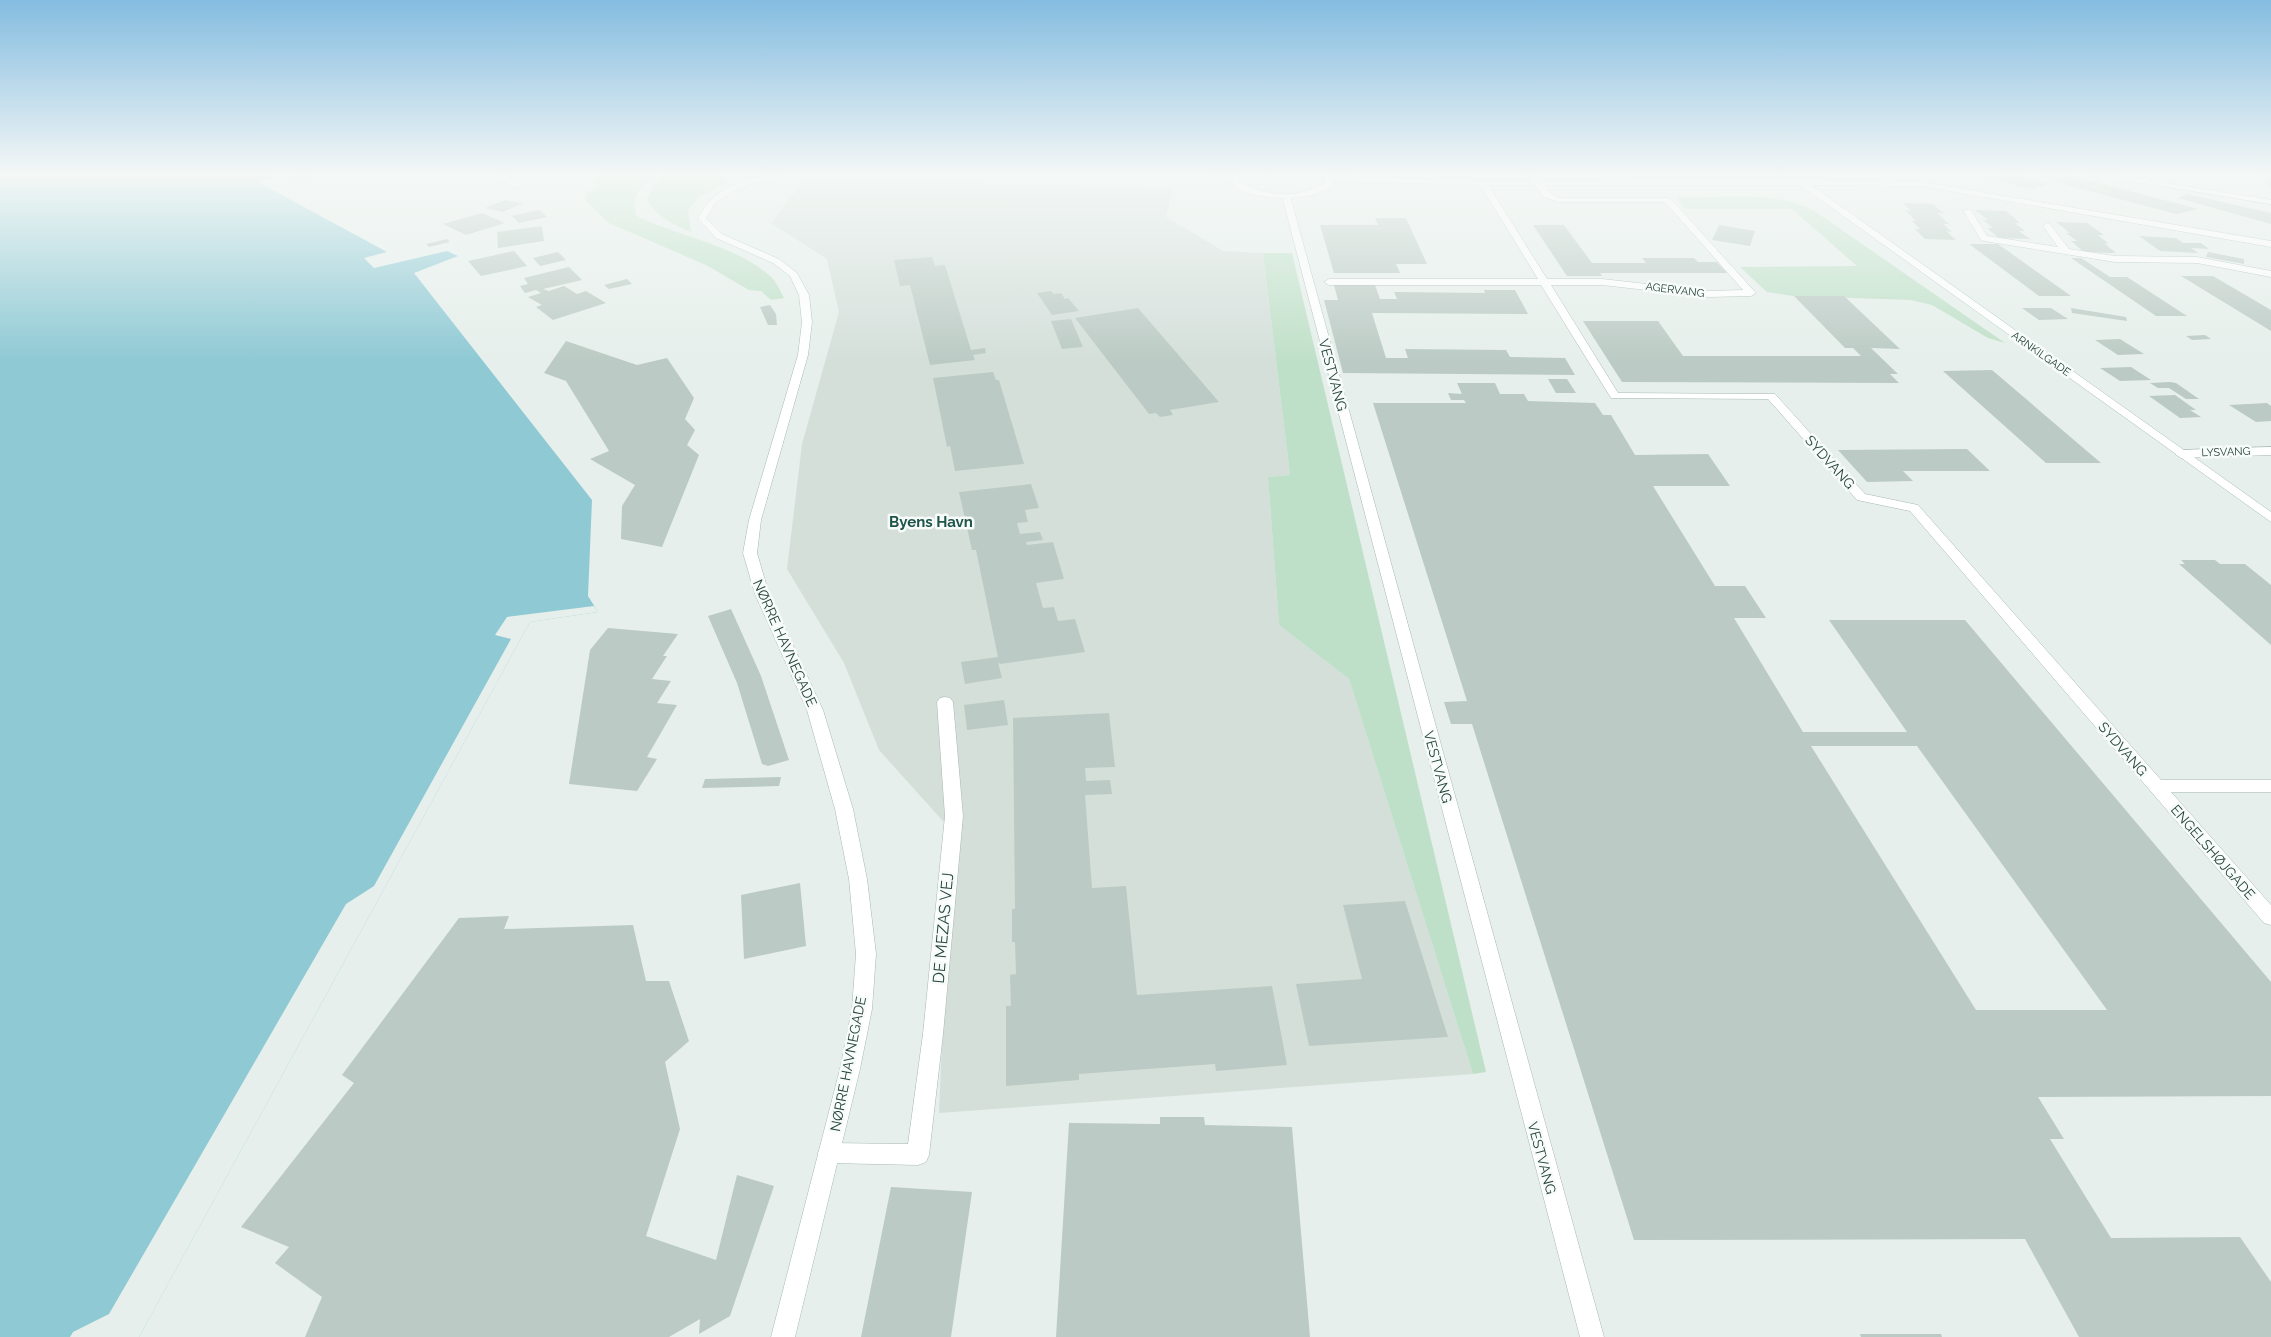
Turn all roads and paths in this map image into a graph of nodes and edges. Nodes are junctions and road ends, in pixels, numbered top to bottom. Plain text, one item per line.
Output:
1 (722, 237) edge
2 (1297, 237) edge
3 (1516, 237) edge
4 (1701, 237) edge
5 (1880, 237) edge
6 (1984, 237) edge
7 (2055, 237) edge
8 (2232, 237) edge
9 (2271, 244) edge
10 (2067, 253) junction
11 (2271, 274) edge
12 (1543, 281) junction
13 (1329, 282) dead end
14 (2271, 451) edge
15 (2182, 454) junction
16 (2271, 518) edge
17 (944, 702) dead end
18 (2155, 786) junction
19 (2271, 786) edge
20 (2271, 918) edge
21 (829, 1153) junction
22 (918, 1154) joint
23 (783, 1337) edge
24 (1592, 1337) edge

1 - 21 street, NØRRE HAVNEGADE
2 - 24 street, VESTVANG
3 - 12 street, SYDVANG
4 - 12 street, AGERVANG
5 - 15 street, ARNKILGADE
6 - 10 street
7 - 10 street
8 - 9 street
10 - 11 street
12 - 13 street, AGERVANG
12 - 18 street, SYDVANG
14 - 15 street, LYSVANG
15 - 16 street, ARNKILGADE
17 - 22 street, DE MEZAS VEJ
18 - 19 street, SYDVANG
18 - 20 street, ENGELSHØJGADE
21 - 22 street, NØRRE HAVNEGADE
21 - 23 street, NØRRE HAVNEGADE

